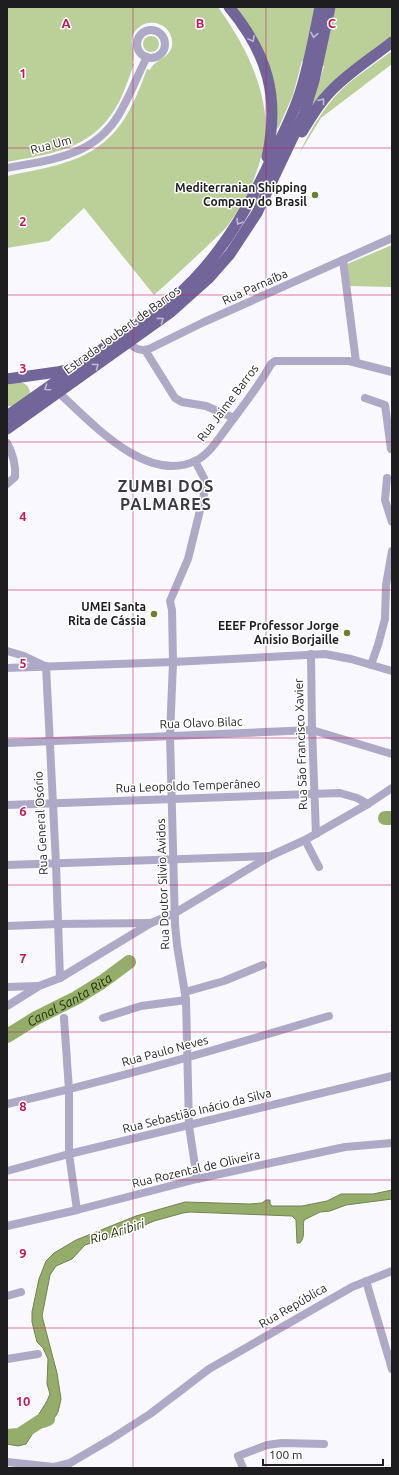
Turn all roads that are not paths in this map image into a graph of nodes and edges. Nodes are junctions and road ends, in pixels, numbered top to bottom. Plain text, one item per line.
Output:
1 (229, 7) edge
2 (320, 7) edge
3 (330, 7) edge
4 (392, 42) edge
5 (146, 57) dead end
6 (313, 63) junction
7 (7, 168) edge
8 (278, 169) junction
9 (264, 175) junction
10 (392, 238) edge
11 (343, 260) junction
12 (129, 343) junction
13 (145, 350) junction
14 (83, 362) junction
15 (356, 362) junction
16 (392, 372) edge
17 (7, 379) edge
18 (59, 393) junction
19 (365, 398) dead end
20 (9, 413) edge
21 (28, 414) junction
22 (234, 418) junction
23 (7, 429) edge
24 (7, 443) edge
25 (391, 449) dead end
26 (195, 461) junction
27 (387, 478) dead end
28 (7, 484) edge
29 (392, 522) edge
30 (392, 551) edge
31 (7, 651) edge
32 (311, 654) junction
33 (173, 662) junction
34 (371, 665) junction
35 (46, 666) junction
36 (7, 668) edge
37 (392, 671) edge
38 (312, 730) junction
39 (170, 736) junction
40 (49, 740) junction
41 (7, 743) edge
42 (392, 754) edge
43 (392, 788) edge
44 (315, 794) junction
45 (172, 798) junction
46 (52, 804) junction
47 (368, 804) junction
48 (7, 805) edge
49 (316, 834) junction
50 (305, 840) junction
51 (270, 856) junction
52 (174, 859) junction
53 (56, 864) junction
54 (7, 865) edge
55 (320, 867) dead end
56 (175, 913) junction
57 (151, 923) junction
58 (58, 924) junction
59 (7, 926) edge
60 (263, 965) dead end
61 (60, 978) junction
62 (39, 986) junction
63 (7, 987) edge
64 (186, 996) junction
65 (7, 1006) edge
66 (329, 1016) dead end
67 (64, 1018) dead end
68 (103, 1018) dead end
69 (187, 1058) junction
70 (392, 1076) edge
71 (69, 1090) junction
72 (7, 1104) edge
73 (189, 1126) junction
74 (392, 1142) edge
75 (69, 1154) junction
76 (7, 1171) edge
77 (197, 1179) junction
78 (77, 1210) junction
79 (7, 1226) edge
80 (392, 1271) edge
81 (366, 1281) junction
82 (21, 1292) dead end
83 (7, 1296) edge
84 (38, 1354) dead end
85 (7, 1359) edge
86 (392, 1369) edge
87 (324, 1444) dead end
88 (7, 1462) edge
89 (243, 1468) edge

1 -> 9 main road
2 -> 6 main road
3 - 6 main road
8 -> 4 main road
5 - 7 street, Rua Um
6 - 8 main road, Estrada Joubert de Barros
6 - 9 main road, Estrada Joubert de Barros
12 -> 8 main road, Estrada Joubert de Barros
9 -> 14 main road, Estrada Joubert de Barros
10 - 11 street, Rua Parnaíba
11 - 13 street, Rua Parnaíba
11 - 15 street
12 - 13 street
18 -> 12 main road, Estrada Joubert de Barros
13 - 22 street
14 - 17 main road
14 -> 20 main road, Estrada Joubert de Barros
15 - 16 street, Rua Jaime Barros
15 - 22 street, Rua Jaime Barros
18 - 21 main road, Estrada Joubert de Barros
18 - 26 street, Rua Jaime Barros
19 - 25 street
20 - 21 main road
21 - 23 main road, Estrada Joubert de Barros
22 - 26 street, Rua Jaime Barros
24 - 28 street
26 - 33 street, Rua Doutor Silvio Avidos
27 - 29 street
30 - 34 street
31 - 35 street
32 - 33 street
32 - 34 street
32 - 38 street, Rua São Francisco Xavier
33 - 35 street
33 - 39 street, Rua Doutor Silvio Avidos
34 - 37 street
35 - 36 street
35 - 40 street, Rua General Osório
38 - 39 street, Rua Olavo Bilac
38 - 42 street, Rua Olavo Bilac
38 - 44 street, Rua São Francisco Xavier
39 - 40 street, Rua Olavo Bilac
39 - 45 street, Rua Doutor Silvio Avidos
40 - 41 street, Rua Olavo Bilac
40 - 46 street, Rua General Osório
43 - 47 street
44 - 45 street, Rua Leopoldo Temperâneo
44 - 47 street, Rua Leopoldo Temperâneo
44 - 49 street, Rua São Francisco Xavier
45 - 46 street, Rua Leopoldo Temperâneo
45 - 52 street, Rua Doutor Silvio Avidos
46 - 48 street, Rua Leopoldo Temperâneo
46 - 53 street, Rua General Osório
47 - 49 street
49 - 50 street
50 - 51 street
50 - 55 street
51 - 52 street
51 - 56 street
52 - 53 street
52 - 56 street, Rua Doutor Silvio Avidos
53 - 54 street
53 - 58 street, Rua General Osório
56 - 57 street
56 - 64 street, Rua Doutor Silvio Avidos
57 - 58 street
57 - 61 street
58 - 59 street
58 - 61 street, Rua General Osório
60 - 64 street
61 - 62 street
62 - 63 street
62 - 65 street
64 - 68 street
64 - 69 street, Rua Doutor Silvio Avidos
66 - 69 street, Rua Paulo Neves
67 - 71 street
69 - 71 street, Rua Paulo Neves
69 - 73 street, Rua Doutor Silvio Avidos
70 - 73 street, Rua Sebastião Inácio da Silva
71 - 72 street, Rua Paulo Neves
71 - 75 street
73 - 75 street, Rua Sebastião Inácio da Silva
73 - 77 street, Rua Doutor Silvio Avidos
74 - 77 street, Rua Rozental de Oliveira
75 - 76 street, Rua Sebastião Inácio da Silva
75 - 78 street
77 - 78 street, Rua Rozental de Oliveira
78 - 79 street, Rua Rozental de Oliveira
80 - 81 street, Rua República
81 - 86 street
81 - 88 street, Rua República
82 - 83 street
84 - 85 street
87 - 89 street

